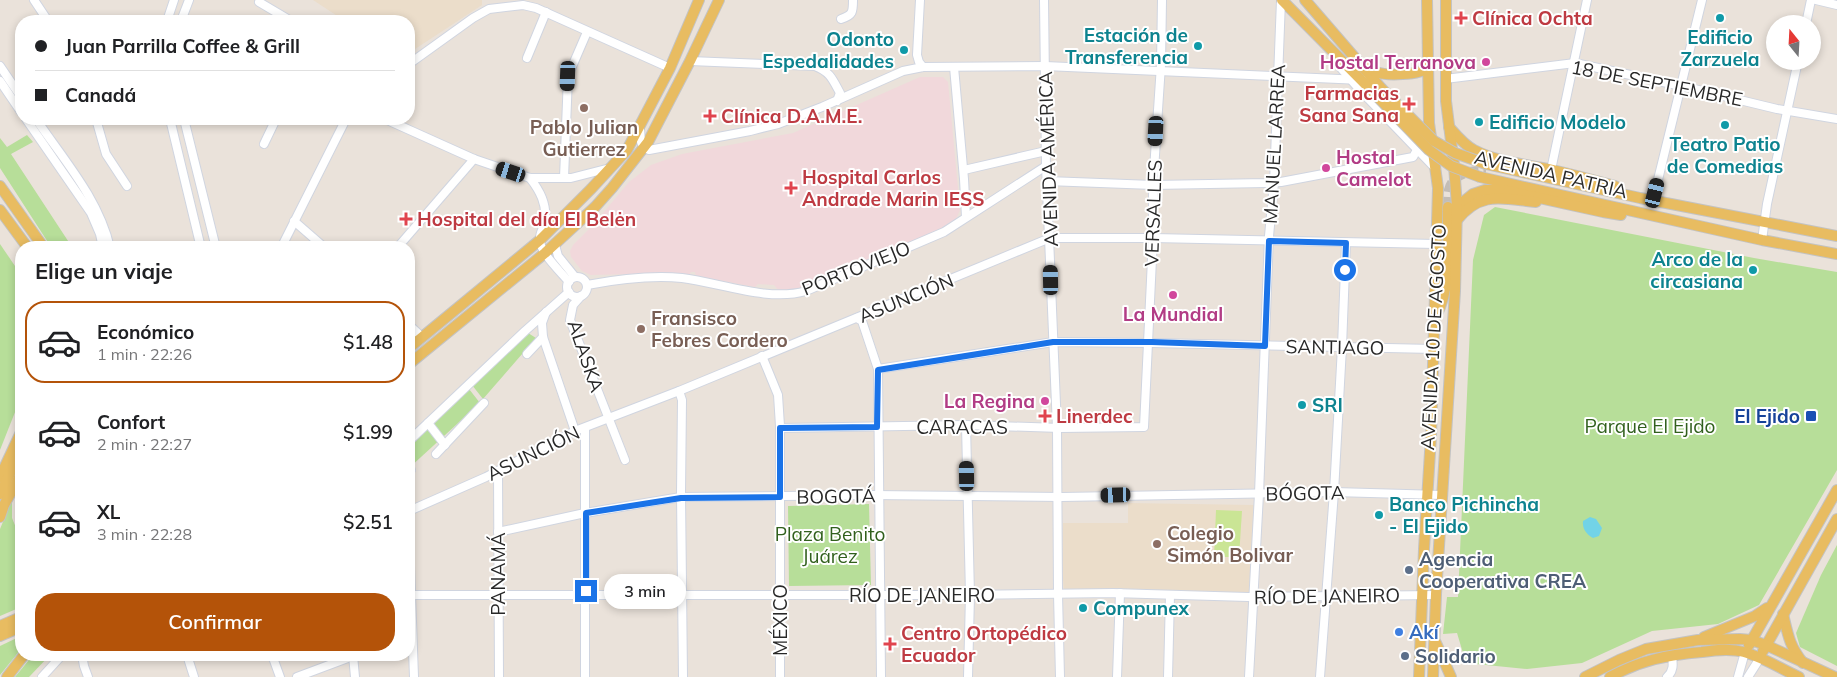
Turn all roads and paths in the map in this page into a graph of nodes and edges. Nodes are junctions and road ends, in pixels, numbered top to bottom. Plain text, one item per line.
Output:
1 (34, 0) edge
2 (174, 0) edge
3 (189, 0) edge
4 (699, 0) edge
5 (719, 0) edge
6 (853, 0) edge
7 (920, 0) edge
8 (1044, 0) edge
9 (1162, 0) edge
10 (1281, 0) edge
11 (1305, 0) edge
12 (1427, 0) edge
13 (1446, 0) edge
14 (1587, 0) edge
15 (1702, 0) edge
16 (1810, 0) edge
17 (1816, 0) edge
18 (259, 2) dead end
19 (1837, 5) edge
20 (546, 12) junction
21 (44, 15) edge
22 (169, 15) edge
23 (183, 15) edge
24 (281, 15) edge
25 (1808, 15) edge
26 (841, 19) dead end
27 (586, 32) junction
28 (1339, 39) junction
29 (527, 58) dead end
30 (415, 60) edge
31 (690, 62) junction
32 (1575, 63) junction
33 (0, 66) edge
34 (1045, 66) junction
35 (923, 67) junction
36 (954, 67) junction
37 (670, 68) junction
38 (1427, 68) junction
39 (1796, 70) edge
40 (1160, 71) junction
41 (1278, 76) junction
42 (1357, 79) junction
43 (1445, 79) junction
44 (0, 81) edge
45 (1681, 86) junction
46 (15, 88) edge
47 (1377, 90) junction
48 (837, 101) junction
49 (15, 103) edge
50 (1787, 110) junction
51 (1837, 119) edge
52 (30, 125) edge
53 (40, 125) edge
54 (98, 125) edge
55 (171, 125) edge
56 (185, 125) edge
57 (273, 125) edge
58 (343, 125) edge
59 (398, 125) edge
60 (640, 126) junction
61 (1448, 127) junction
62 (264, 144) dead end
63 (644, 148) junction
64 (1416, 150) junction
65 (1046, 151) junction
66 (474, 159) junction
67 (1046, 166) junction
68 (612, 168) junction
69 (1436, 169) junction
70 (964, 170) junction
71 (1551, 170) junction
72 (1484, 171) junction
73 (530, 178) junction
74 (564, 178) junction
75 (1047, 181) junction
76 (1274, 183) junction
77 (1153, 185) junction
78 (0, 186) edge
79 (127, 186) dead end
80 (1646, 199) junction
81 (1452, 207) junction
82 (1579, 207) junction
83 (0, 210) edge
84 (0, 214) edge
85 (1654, 216) junction
86 (966, 217) junction
87 (1457, 220) junction
88 (294, 221) junction
89 (1764, 222) junction
90 (32, 231) junction
91 (1837, 236) edge
92 (1050, 238) junction
93 (1153, 238) junction
94 (540, 240) junction
95 (1762, 240) junction
96 (20, 241) edge
97 (20, 241) edge
98 (26, 241) edge
99 (39, 241) edge
100 (101, 241) edge
101 (108, 241) edge
102 (199, 241) edge
103 (214, 241) edge
104 (284, 241) edge
105 (317, 241) edge
106 (403, 241) edge
107 (1269, 241) junction
108 (1346, 243) junction
109 (1436, 244) junction
110 (555, 245) junction
111 (545, 254) junction
112 (1837, 254) edge
113 (572, 280) junction
114 (587, 285) junction
115 (569, 292) junction
116 (581, 296) junction
117 (547, 310) junction
118 (857, 318) junction
119 (1434, 322) junction
120 (1452, 324) junction
121 (415, 331) edge
122 (525, 331) junction
123 (422, 337) junction
124 (543, 337) junction
125 (1053, 342) junction
126 (1148, 342) junction
127 (415, 343) edge
128 (1264, 344) junction
129 (1342, 347) junction
130 (1434, 349) junction
131 (527, 354) dead end
132 (762, 356) junction
133 (415, 359) edge
134 (878, 370) junction
135 (679, 391) junction
136 (484, 403) dead end
137 (609, 418) junction
138 (428, 423) junction
139 (966, 426) junction
140 (877, 427) junction
141 (1144, 427) joint
142 (585, 428) junction
143 (780, 428) junction
144 (1058, 428) junction
145 (575, 431) junction
146 (415, 435) edge
147 (445, 444) junction
148 (15, 445) edge
149 (436, 454) dead end
150 (625, 460) dead end
151 (15, 463) edge
152 (498, 471) junction
153 (0, 477) edge
154 (15, 485) edge
155 (1837, 490) edge
156 (0, 494) edge
157 (1259, 494) junction
158 (1334, 494) junction
159 (878, 495) junction
160 (968, 495) junction
161 (1442, 495) junction
162 (1058, 496) junction
163 (780, 497) junction
164 (1427, 497) junction
165 (681, 498) junction
166 (415, 508) edge
167 (586, 513) junction
168 (0, 517) edge
169 (1837, 519) edge
170 (498, 532) junction
171 (1120, 593) junction
172 (1058, 594) junction
173 (415, 595) edge
174 (498, 595) junction
175 (586, 595) junction
176 (780, 595) junction
177 (879, 595) junction
178 (970, 595) junction
179 (1170, 595) junction
180 (1422, 595) junction
181 (1436, 595) junction
182 (683, 596) junction
183 (1326, 596) junction
184 (1252, 597) junction
185 (1773, 602) junction
186 (1783, 614) junction
187 (15, 620) edge
188 (0, 626) edge
189 (15, 630) edge
190 (0, 636) edge
191 (1434, 640) junction
192 (1698, 640) junction
193 (1751, 640) junction
194 (1766, 646) junction
195 (1745, 652) junction
196 (1672, 655) junction
197 (1760, 658) junction
198 (19, 661) edge
199 (57, 661) edge
200 (83, 661) edge
201 (188, 661) edge
202 (274, 661) edge
203 (338, 661) edge
204 (354, 661) edge
205 (413, 661) edge
206 (1804, 664) junction
207 (7, 677) edge
208 (42, 677) edge
209 (88, 677) edge
210 (194, 677) edge
211 (280, 677) edge
212 (297, 677) edge
213 (355, 677) edge
214 (414, 677) edge
215 (499, 677) edge
216 (585, 677) edge
217 (683, 677) edge
218 (780, 677) edge
219 (881, 677) edge
220 (968, 677) edge
221 (1060, 677) edge
222 (1117, 677) edge
223 (1168, 677) edge
224 (1249, 677) edge
225 (1320, 677) edge
226 (1419, 677) edge
227 (1434, 677) edge
228 (1451, 677) edge
229 (1585, 677) edge
230 (1610, 677) edge
231 (1666, 677) edge
232 (1738, 677) edge
233 (1748, 677) edge
234 (1799, 677) edge
235 (1835, 677) edge

1 - 21 street
2 - 22 street
3 - 23 street
4 - 37 main road
5 - 31 main road
6 - 26 street
7 - 35 street
8 - 34 street, AVENIDA AMÉRICA
9 - 40 street, VERSALLES
10 - 41 street, MANUEL LARREA
10 - 42 main road
11 - 28 main road
12 - 38 main road, AVENIDA 10 DE AGOSTO
13 - 43 main road, AVENIDA 10 DE AGOSTO
14 - 32 street
15 - 45 street
16 - 25 street
17 - 19 street
18 - 24 street
20 - 27 street
20 - 29 street
20 - 30 street
27 - 37 street
27 - 74 street
28 - 38 main road
28 - 47 main road
31 - 48 street
31 - 63 main road
32 - 43 street, 18 DE SEPTIEMBRE
32 - 45 street, 18 DE SEPTIEMBRE
32 - 71 street
33 - 46 street
34 - 36 street
34 - 40 street
34 - 65 street, AVENIDA AMÉRICA
35 - 36 street
35 - 48 street
36 - 70 street
37 - 60 main road
38 - 69 main road, AVENIDA 10 DE AGOSTO
39 - 50 street
40 - 41 street
40 - 77 street, VERSALLES
41 - 42 street
41 - 76 street, MANUEL LARREA
42 - 47 main road
42 - 64 street
43 - 61 main road, AVENIDA 10 DE AGOSTO
44 - 49 street
45 - 50 street, 18 DE SEPTIEMBRE
45 - 80 street
47 - 72 main road, AVENIDA PATRIA, bridge
48 - 63 street
50 - 51 street, 18 DE SEPTIEMBRE
50 - 89 street
52 - 100 street
53 - 101 street
54 - 79 street
55 - 102 street
56 - 103 street
57 - 62 street
58 - 88 street
59 - 66 street
60 - 63 street
60 - 68 main road
61 - 71 main road
61 - 81 main road, AVENIDA 10 DE AGOSTO
63 - 110 main road
64 - 69 street
64 - 76 street
65 - 67 street, AVENIDA AMÉRICA
65 - 70 street
66 - 73 street
66 - 106 street
67 - 75 street, AVENIDA AMÉRICA
67 - 86 street, PORTOVIEJO
68 - 74 street
68 - 94 main road
69 - 109 main road, AVENIDA 10 DE AGOSTO
70 - 86 street
71 - 80 main road
72 - 80 main road, AVENIDA PATRIA
72 - 85 main road, AVENIDA PATRIA
73 - 74 street
73 - 94 street
75 - 77 street
75 - 92 street, AVENIDA AMÉRICA
76 - 77 street
76 - 107 street, MANUEL LARREA
77 - 93 street, VERSALLES
78 - 90 main road
80 - 89 main road, AVENIDA PATRIA
81 - 82 main road
81 - 87 main road, AVENIDA 10 DE AGOSTO
81 - 119 main road
82 - 85 main road
82 - 87 main road
83 - 96 main road
84 - 97 main road
85 - 95 main road, AVENIDA PATRIA
86 - 114 street, PORTOVIEJO
87 - 120 main road, AVENIDA 10 DE AGOSTO
88 - 104 street
88 - 105 street
89 - 91 main road, AVENIDA PATRIA
89 - 95 street
90 - 98 main road
90 - 99 main road
92 - 93 street, ASUNCIÓN
92 - 118 street, ASUNCIÓN
92 - 125 street, AVENIDA AMÉRICA
93 - 107 street, ASUNCIÓN
93 - 126 street, VERSALLES
94 - 111 street
94 - 123 main road
95 - 112 main road, AVENIDA PATRIA
107 - 108 street, ASUNCIÓN
107 - 128 street, MANUEL LARREA
108 - 109 street, ASUNCIÓN
108 - 129 street
109 - 119 main road, AVENIDA 10 DE AGOSTO
110 - 111 main road
110 - 113 street
111 - 113 street
111 - 133 main road
113 - 114 street
113 - 115 street
114 - 116 street
115 - 116 street
115 - 117 street
116 - 137 street, ALASKA
117 - 122 street
117 - 124 street
118 - 132 street, ASUNCIÓN
118 - 134 street
119 - 120 main road
119 - 130 main road, AVENIDA 10 DE AGOSTO
120 - 161 main road, AVENIDA 10 DE AGOSTO
121 - 123 street
122 - 124 street
122 - 138 street
123 - 127 main road
124 - 131 street
124 - 145 street
125 - 126 street, SANTIAGO
125 - 134 street, SANTIAGO
125 - 144 street, AVENIDA AMÉRICA
126 - 128 street, SANTIAGO
126 - 141 street, VERSALLES
128 - 129 street, SANTIAGO
128 - 157 street, MANUEL LARREA
129 - 130 street, SANTIAGO
129 - 158 street
130 - 164 main road, AVENIDA 10 DE AGOSTO
132 - 135 street, ASUNCIÓN
132 - 143 street, MÉXICO
134 - 140 street
135 - 137 street, ASUNCIÓN
135 - 165 street
136 - 147 street
137 - 142 street, ASUNCIÓN
137 - 150 street, ALASKA
138 - 146 street
138 - 147 street
139 - 140 street, CARACAS
139 - 144 street, CARACAS
139 - 160 street
140 - 143 street, CARACAS
140 - 159 street
141 - 144 street, CARACAS
142 - 145 street, ASUNCIÓN
142 - 167 street
143 - 163 street, MÉXICO
144 - 162 street, AVENIDA AMÉRICA
145 - 152 street, ASUNCIÓN
147 - 149 street
148 - 153 main road
151 - 156 main road
152 - 166 street, ASUNCIÓN
152 - 170 street, PANAMÁ
154 - 168 main road
155 - 185 main road
157 - 158 street, BÓGOTA
157 - 162 street, BÓGOTA
157 - 184 street, MANUEL LARREA
158 - 164 street, BÓGOTA
158 - 183 street
159 - 160 street, BOGOTÁ
159 - 163 street, BOGOTÁ
159 - 177 street
160 - 162 street, BOGOTÁ
160 - 178 street
161 - 164 street, BÓGOTA
161 - 181 main road, AVENIDA 10 DE AGOSTO
162 - 172 street, AVENIDA AMÉRICA
163 - 165 street, BOGOTÁ
163 - 176 street, MÉXICO
164 - 180 main road, AVENIDA 10 DE AGOSTO
165 - 167 street, BOGOTÁ
165 - 182 street
167 - 170 street, BOGOTÁ
167 - 175 street
169 - 186 main road
170 - 174 street, PANAMÁ
171 - 172 street, RÍO DE JANEIRO
171 - 179 street, RÍO DE JANEIRO
171 - 222 street
172 - 178 street, RÍO DE JANEIRO
172 - 221 street, AVENIDA AMÉRICA
173 - 174 street, RÍO DE JANEIRO
174 - 175 street, RÍO DE JANEIRO
174 - 215 street, PANAMÁ
175 - 182 street, RÍO DE JANEIRO
175 - 216 street
176 - 177 street, RÍO DE JANEIRO
176 - 182 street, RÍO DE JANEIRO
176 - 218 street, MÉXICO
177 - 178 street, RÍO DE JANEIRO
177 - 219 street
178 - 220 street
179 - 184 street, RÍO DE JANEIRO
179 - 223 street
180 - 181 street, RÍO DE JANEIRO
180 - 183 street, RÍO DE JANEIRO
180 - 226 main road, AVENIDA 10 DE AGOSTO
181 - 191 main road, AVENIDA 10 DE AGOSTO
182 - 217 street
183 - 184 street, RÍO DE JANEIRO
183 - 225 street
184 - 224 street, MANUEL LARREA
185 - 192 main road
185 - 193 main road
186 - 194 main road
186 - 206 main road
187 - 188 main road
189 - 190 main road
191 - 227 main road, AVENIDA 10 DE AGOSTO
191 - 228 main road
192 - 193 main road
192 - 229 main road
193 - 194 main road
193 - 195 main road
194 - 197 main road
194 - 206 main road
195 - 196 main road
195 - 197 main road
195 - 232 street
196 - 230 main road
196 - 231 street
197 - 233 street
197 - 234 main road
198 - 207 main road
199 - 208 street
200 - 209 street
201 - 210 street
202 - 211 street
203 - 212 street
204 - 213 street
205 - 214 street
206 - 235 main road

